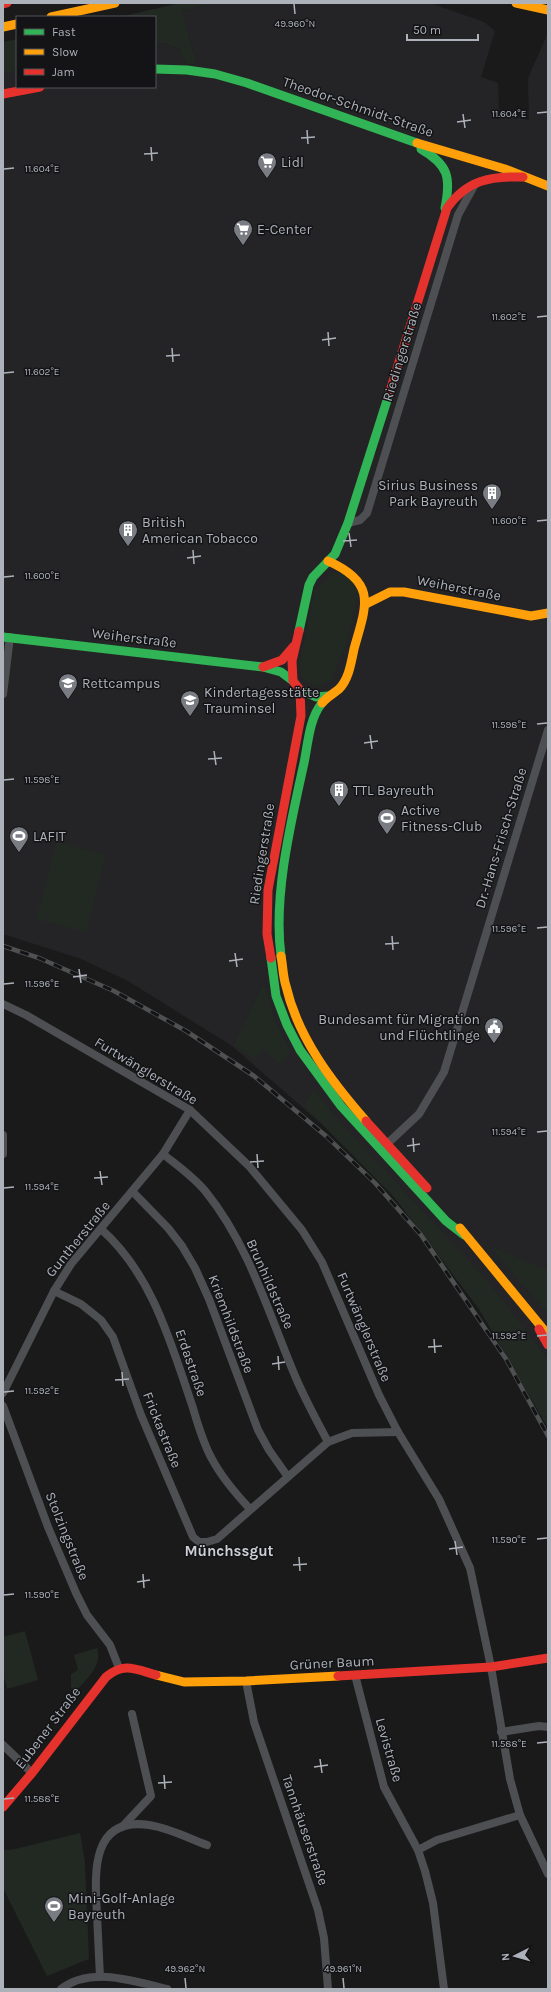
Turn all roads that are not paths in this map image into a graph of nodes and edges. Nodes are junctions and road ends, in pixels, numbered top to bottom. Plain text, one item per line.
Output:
1 (7, 3) edge
2 (115, 3) edge
3 (516, 3) edge
4 (3, 4) edge
5 (548, 10) edge
6 (56, 16) edge
7 (16, 24) edge
8 (3, 27) edge
9 (156, 69) edge
10 (35, 88) edge
11 (3, 94) edge
12 (399, 138) junction
13 (523, 177) junction
14 (477, 182) junction
15 (548, 186) edge
16 (443, 217) junction
17 (348, 523) junction
18 (328, 562) junction
19 (366, 604) junction
20 (548, 613) edge
21 (7, 637) edge
22 (295, 644) junction
23 (263, 667) junction
24 (293, 681) junction
25 (300, 690) junction
26 (3, 694) edge
27 (328, 696) junction
28 (301, 716) junction
29 (548, 730) edge
30 (285, 799) junction
31 (293, 826) junction
32 (3, 1004) edge
33 (190, 1110) junction
34 (3, 1135) edge
35 (388, 1144) junction
36 (3, 1154) edge
37 (163, 1154) junction
38 (133, 1192) junction
39 (101, 1229) junction
40 (464, 1235) junction
41 (54, 1290) junction
42 (532, 1315) junction
43 (548, 1328) edge
44 (548, 1335) edge
45 (548, 1345) edge
46 (3, 1393) edge
47 (3, 1406) edge
48 (398, 1432) junction
49 (328, 1442) junction
50 (288, 1477) junction
51 (250, 1509) junction
52 (548, 1658) edge
53 (491, 1667) junction
54 (119, 1668) junction
55 (355, 1676) junction
56 (246, 1681) junction
57 (132, 1714) dead end
58 (548, 1727) edge
59 (501, 1732) junction
60 (3, 1745) edge
61 (32, 1773) junction
62 (3, 1807) edge
63 (520, 1815) junction
64 (122, 1827) junction
65 (207, 1845) dead end
66 (418, 1850) junction
67 (548, 1874) edge
68 (100, 1977) junction
69 (148, 1987) edge
70 (61, 1989) edge
71 (167, 1989) edge
72 (328, 1989) edge
73 (444, 1989) edge

1 - 4 main road
2 - 6 main road
3 - 5 main road
7 - 8 main road
9 - 12 main road, Theodor-Schmidt-Straße
10 - 11 main road
12 - 13 main road, Theodor-Schmidt-Straße
12 - 16 main road
13 - 14 main road, Riedingerstraße
13 - 15 main road, Theodor-Schmidt-Straße
14 - 16 main road, Riedingerstraße
14 - 17 street, Riedingerstraße
16 - 17 main road, Riedingerstraße
17 - 18 main road, Riedingerstraße
18 - 19 main road
18 - 22 main road, Riedingerstraße
19 - 20 main road, Weiherstraße
19 - 27 main road, Riedingerstraße
21 - 23 main road, Weiherstraße
21 - 26 street
22 - 23 main road
22 - 24 main road, Riedingerstraße
23 - 24 main road
23 - 28 main road
24 - 25 main road
25 - 27 main road
25 - 28 main road, Riedingerstraße
27 - 31 main road, Riedingerstraße
28 - 30 main road, Riedingerstraße
29 - 35 street, Dr.-Hans-Frisch-Straße
30 - 31 main road
30 - 40 main road, Riedingerstraße
31 - 35 main road, Riedingerstraße
32 - 33 street, Furtwänglerstraße
33 - 37 street, Guntherstraße
33 - 48 street, Furtwänglerstraße
34 - 36 street
35 - 40 main road, Riedingerstraße
37 - 38 street, Guntherstraße
37 - 49 street, Brunhildstraße
38 - 39 street, Guntherstraße
38 - 50 street, Kriemhildstraße
39 - 41 street, Guntherstraße
39 - 51 street, Erdastraße
40 - 42 main road, Riedingerstraße
41 - 46 street, Guntherstraße
41 - 51 street, Frickastraße
42 - 43 main road
42 - 44 main road, Riedingerstraße
42 - 45 main road
47 - 54 street, Stolzingstraße
48 - 49 street
48 - 53 street, Furtwänglerstraße
49 - 50 street
50 - 51 street
52 - 53 main road, Grüner Baum
53 - 55 main road, Grüner Baum
53 - 59 street, Furtwänglerstraße
54 - 56 main road, Grüner Baum
54 - 61 main road, Eubener Straße
55 - 56 main road, Grüner Baum
55 - 66 street, Levistraße
56 - 72 street, Tannhäuserstraße
57 - 64 street
58 - 59 street
59 - 63 street, Furtwänglerstraße
60 - 61 street
61 - 62 main road, Eubener Straße
63 - 66 street
63 - 67 street, Furtwänglerstraße
64 - 65 street
64 - 68 street
66 - 73 street, Levistraße
68 - 69 street
68 - 70 street
69 - 71 street

